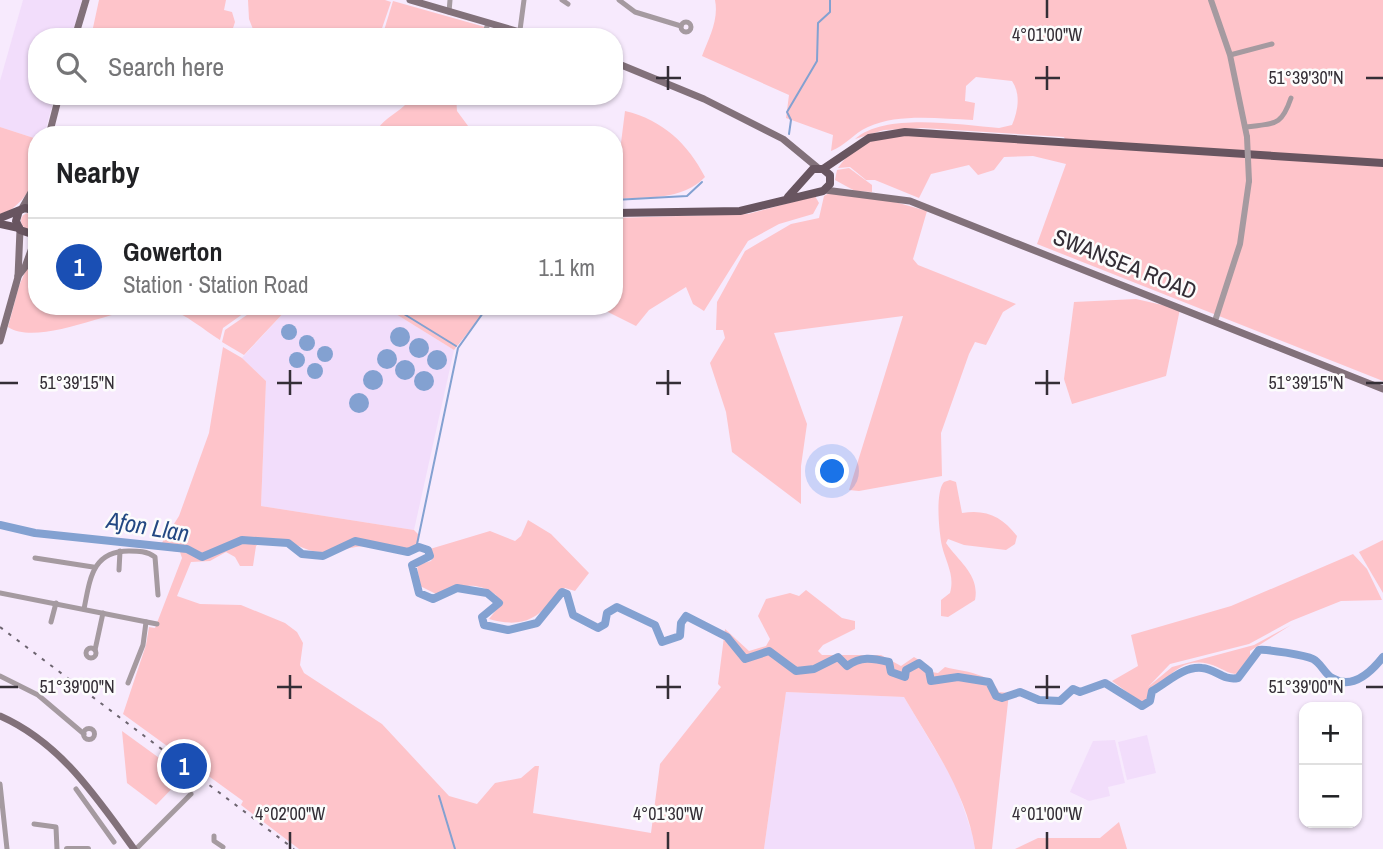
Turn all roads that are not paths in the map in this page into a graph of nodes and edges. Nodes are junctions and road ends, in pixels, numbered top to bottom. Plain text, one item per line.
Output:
1 (86, 0) edge
2 (410, 0) edge
3 (450, 0) edge
4 (524, 0) edge
5 (619, 0) edge
6 (1211, 0) edge
7 (449, 12) junction
8 (488, 24) junction
9 (681, 26) dead end
10 (78, 28) edge
11 (486, 28) edge
12 (509, 28) edge
13 (520, 28) edge
14 (1272, 44) dead end
15 (1230, 55) junction
16 (623, 66) edge
17 (1292, 98) dead end
18 (57, 105) edge
19 (51, 126) edge
20 (1246, 127) junction
21 (806, 158) junction
22 (1383, 163) edge
23 (825, 173) junction
24 (807, 176) junction
25 (825, 190) junction
26 (814, 191) junction
27 (848, 192) junction
28 (28, 198) edge
29 (788, 198) junction
30 (28, 208) edge
31 (20, 212) junction
32 (623, 214) edge
33 (0, 221) edge
34 (19, 229) junction
35 (28, 233) edge
36 (28, 258) edge
37 (18, 277) junction
38 (1215, 321) junction
39 (0, 341) edge
40 (1383, 389) edge
41 (120, 551) junction
42 (39, 560) dead end
43 (93, 566) junction
44 (119, 570) dead end
45 (160, 592) dead end
46 (0, 593) edge
47 (55, 603) junction
48 (84, 609) junction
49 (103, 613) junction
50 (51, 622) dead end
51 (146, 622) junction
52 (157, 624) dead end
53 (95, 650) dead end
54 (132, 652) dead end
55 (140, 654) junction
56 (0, 676) edge
57 (128, 683) dead end
58 (0, 716) edge
59 (84, 734) dead end
60 (0, 784) edge
61 (76, 789) dead end
62 (191, 794) dead end
63 (34, 824) dead end
64 (118, 826) junction
65 (107, 833) junction
66 (114, 842) dead end
67 (223, 847) dead end
68 (7, 849) edge
69 (57, 849) edge
70 (67, 849) edge
71 (88, 849) edge
72 (135, 849) edge
73 (208, 849) edge

1 - 10 main road
2 - 7 main road
3 - 7 street
4 - 13 street
5 - 9 street
6 - 15 street
7 - 8 main road
8 - 11 street
8 - 12 main road
14 - 15 street
15 - 20 street
16 - 21 main road, SWANSEA ROAD
17 - 20 street
18 - 19 main road
20 - 38 street, bridge
21 - 23 main road, SWANSEA ROAD
21 - 24 main road
22 - 23 main road
23 - 24 main road
23 - 25 main road
23 - 27 main road, SWANSEA ROAD
24 - 26 main road
24 - 29 main road
25 - 26 main road
25 - 27 main road, SWANSEA ROAD
26 - 29 main road
27 - 38 main road, SWANSEA ROAD
28 - 31 main road
29 - 32 main road
30 - 31 main road
31 - 33 main road
31 - 34 main road
33 - 34 main road
34 - 35 main road
34 - 37 main road
36 - 37 main road
37 - 39 main road
38 - 40 main road, SWANSEA ROAD
41 - 43 street
41 - 44 street
41 - 45 street
42 - 43 street
43 - 48 street
46 - 47 street
47 - 48 street
47 - 50 street
48 - 49 street
49 - 51 street
49 - 53 street
51 - 52 street
51 - 55 street
54 - 55 street
55 - 57 street
56 - 59 street
58 - 64 main road
60 - 68 street
61 - 65 street
62 - 72 street
63 - 69 street
64 - 65 street
64 - 72 main road
65 - 66 street
67 - 73 street
70 - 71 street

